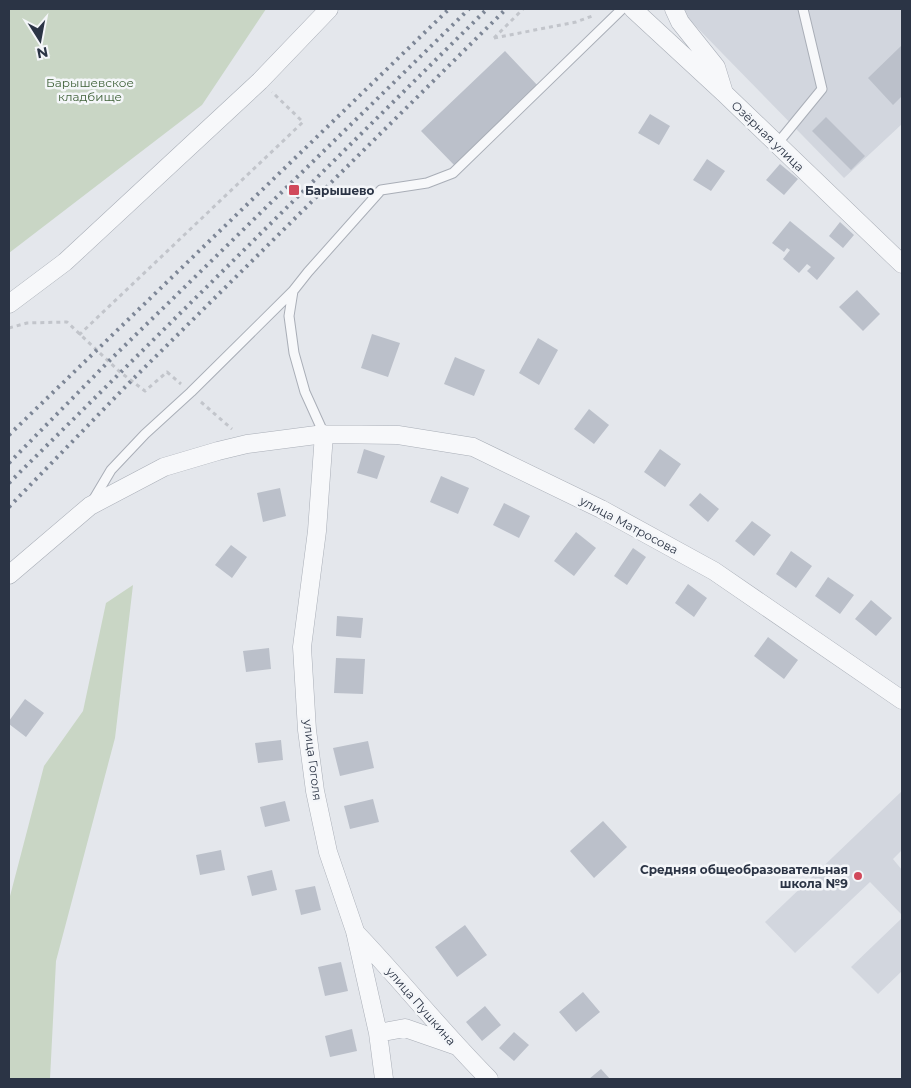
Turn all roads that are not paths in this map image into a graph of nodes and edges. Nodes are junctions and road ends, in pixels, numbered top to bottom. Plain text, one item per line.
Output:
1 (329, 9) edge
2 (622, 9) edge
3 (633, 9) edge
4 (674, 9) edge
5 (803, 9) edge
6 (725, 94) junction
7 (777, 144) junction
8 (902, 264) edge
9 (293, 291) junction
10 (9, 304) edge
11 (324, 434) junction
12 (90, 506) junction
13 (9, 575) edge
14 (902, 700) edge
15 (355, 932) junction
16 (378, 1033) junction
17 (456, 1046) junction
18 (384, 1079) edge
19 (489, 1079) edge

1 - 10 street
2 - 9 lane
3 - 6 street, Озёрная улица
4 - 6 street
5 - 7 lane
6 - 7 street, Озёрная улица
7 - 8 street, Озёрная улица
9 - 11 lane
9 - 12 lane
11 - 12 street, улица Матросова
11 - 14 street, улица Матросова
11 - 15 street, улица Гоголя
12 - 13 street, улица Матросова
15 - 16 street, улица Гоголя
15 - 17 street, улица Пушкина
16 - 17 street
16 - 18 street, улица Гоголя
17 - 19 street, улица Пушкина

